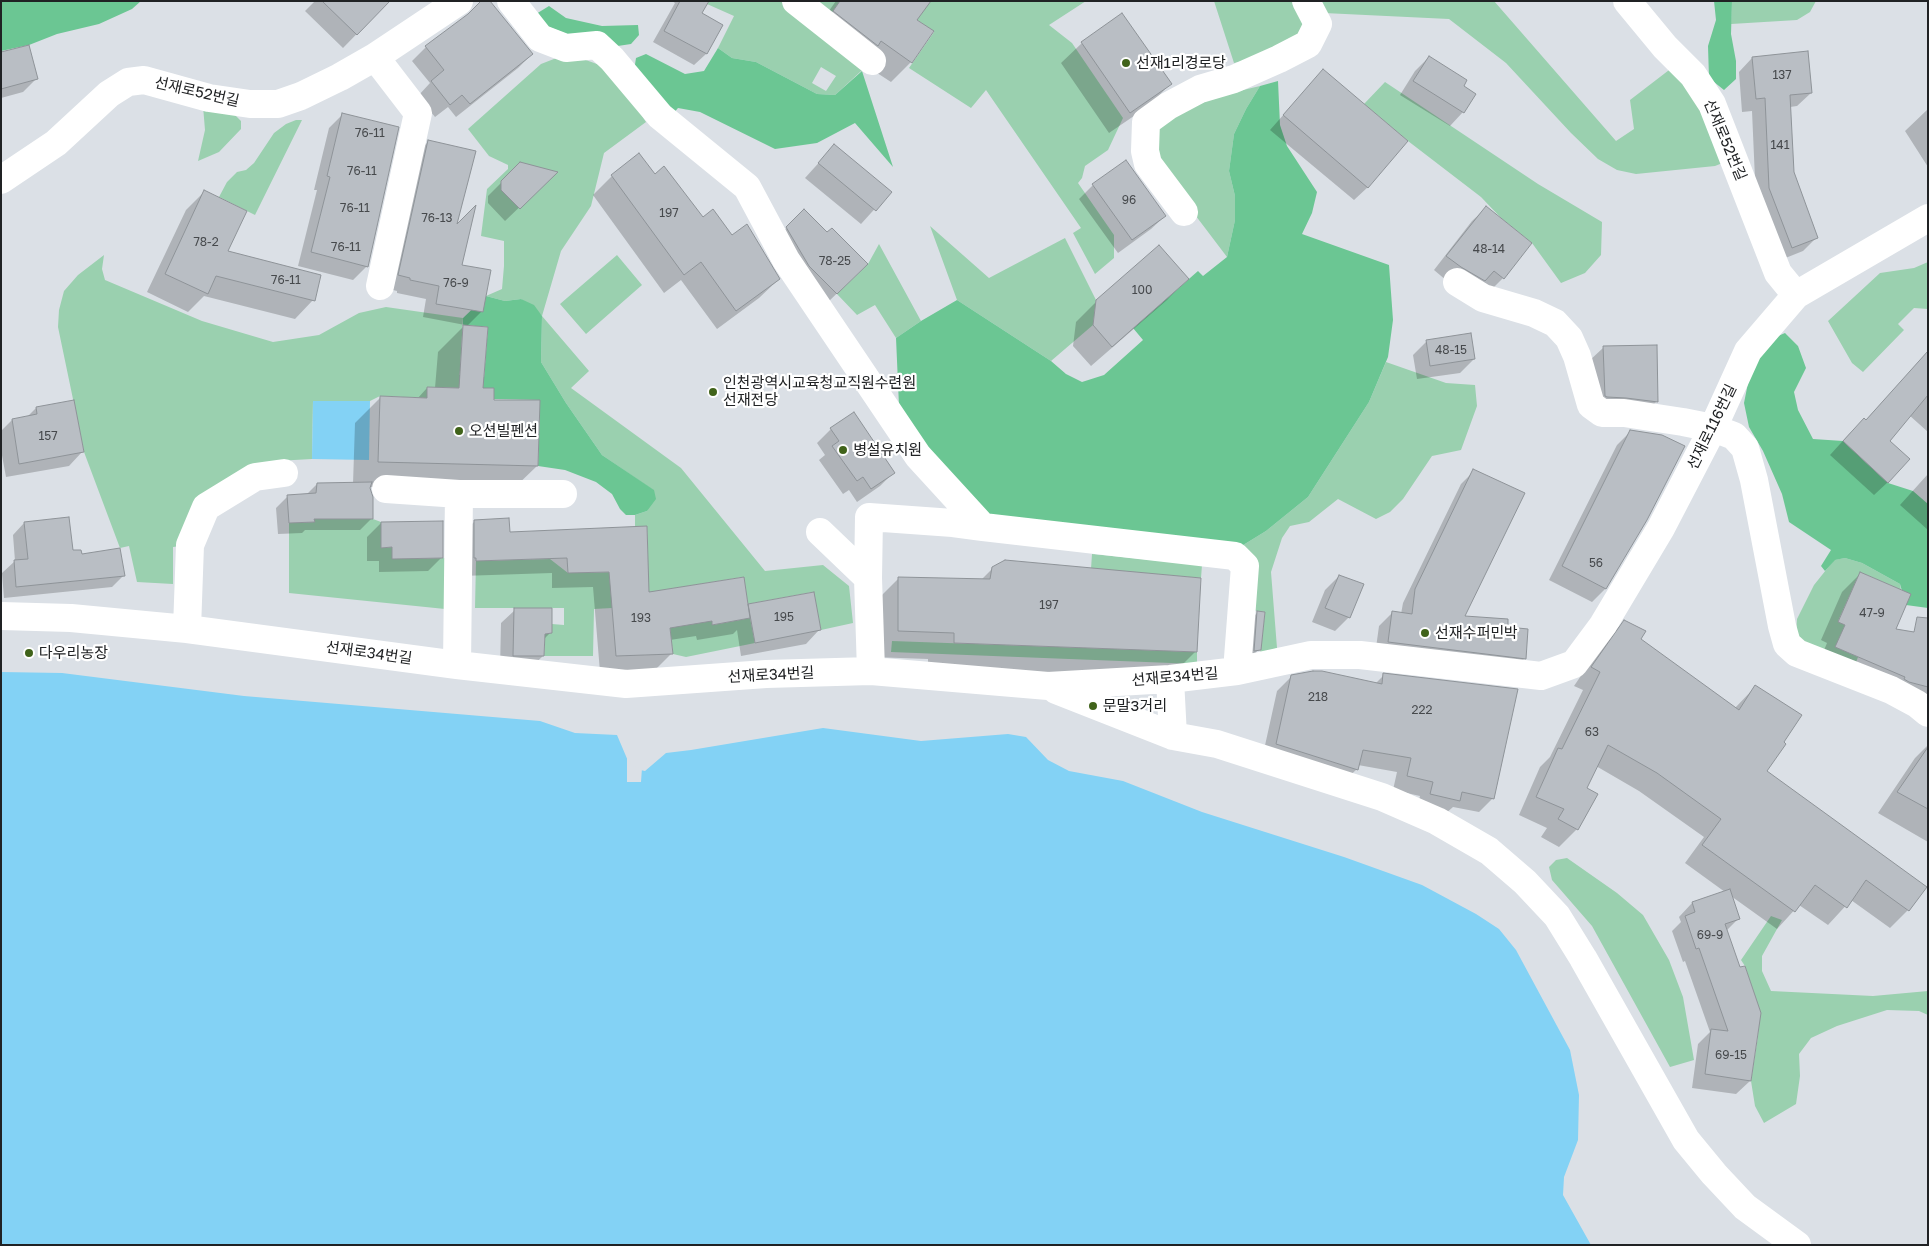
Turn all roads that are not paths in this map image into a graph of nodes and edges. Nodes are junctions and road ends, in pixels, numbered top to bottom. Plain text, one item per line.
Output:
1 (459, 1) edge
2 (511, 1) edge
3 (796, 1) edge
4 (1306, 1) edge
5 (1627, 1) edge
6 (375, 57) junction
7 (872, 61) dead end
8 (1, 180) edge
9 (1184, 212) dead end
10 (1928, 218) edge
11 (1457, 282) dead end
12 (380, 286) dead end
13 (1796, 295) junction
14 (1713, 428) junction
15 (284, 473) dead end
16 (386, 489) dead end
17 (460, 494) junction
18 (563, 494) dead end
19 (983, 527) junction
20 (820, 532) dead end
21 (868, 578) junction
22 (1, 616) edge
23 (187, 629) junction
24 (457, 665) junction
25 (871, 671) junction
26 (1237, 671) junction
27 (1542, 676) joint
28 (1170, 679) junction
29 (1048, 686) junction
30 (1928, 713) edge
31 (1173, 736) junction
32 (1798, 1245) edge

1 - 6 street, 선재로52번길
2 - 19 street
3 - 7 street
4 - 9 street
5 - 13 street, 선재로52번길
6 - 8 street, 선재로52번길
6 - 12 street
10 - 13 street, 선재로116번길
11 - 14 street
13 - 14 street, 선재로116번길
14 - 27 street, 선재로116번길
14 - 30 street
15 - 23 street
16 - 17 street
17 - 18 street
17 - 24 street
19 - 21 street
19 - 26 street
20 - 21 street
21 - 25 street
22 - 23 street, 선재로34번길
23 - 24 street, 선재로34번길
24 - 25 street, 선재로34번길
25 - 29 street, 선재로34번길
26 - 27 street, 선재로34번길
26 - 28 street, 선재로34번길
28 - 29 street, 선재로34번길
28 - 31 street
29 - 31 street
31 - 32 street

